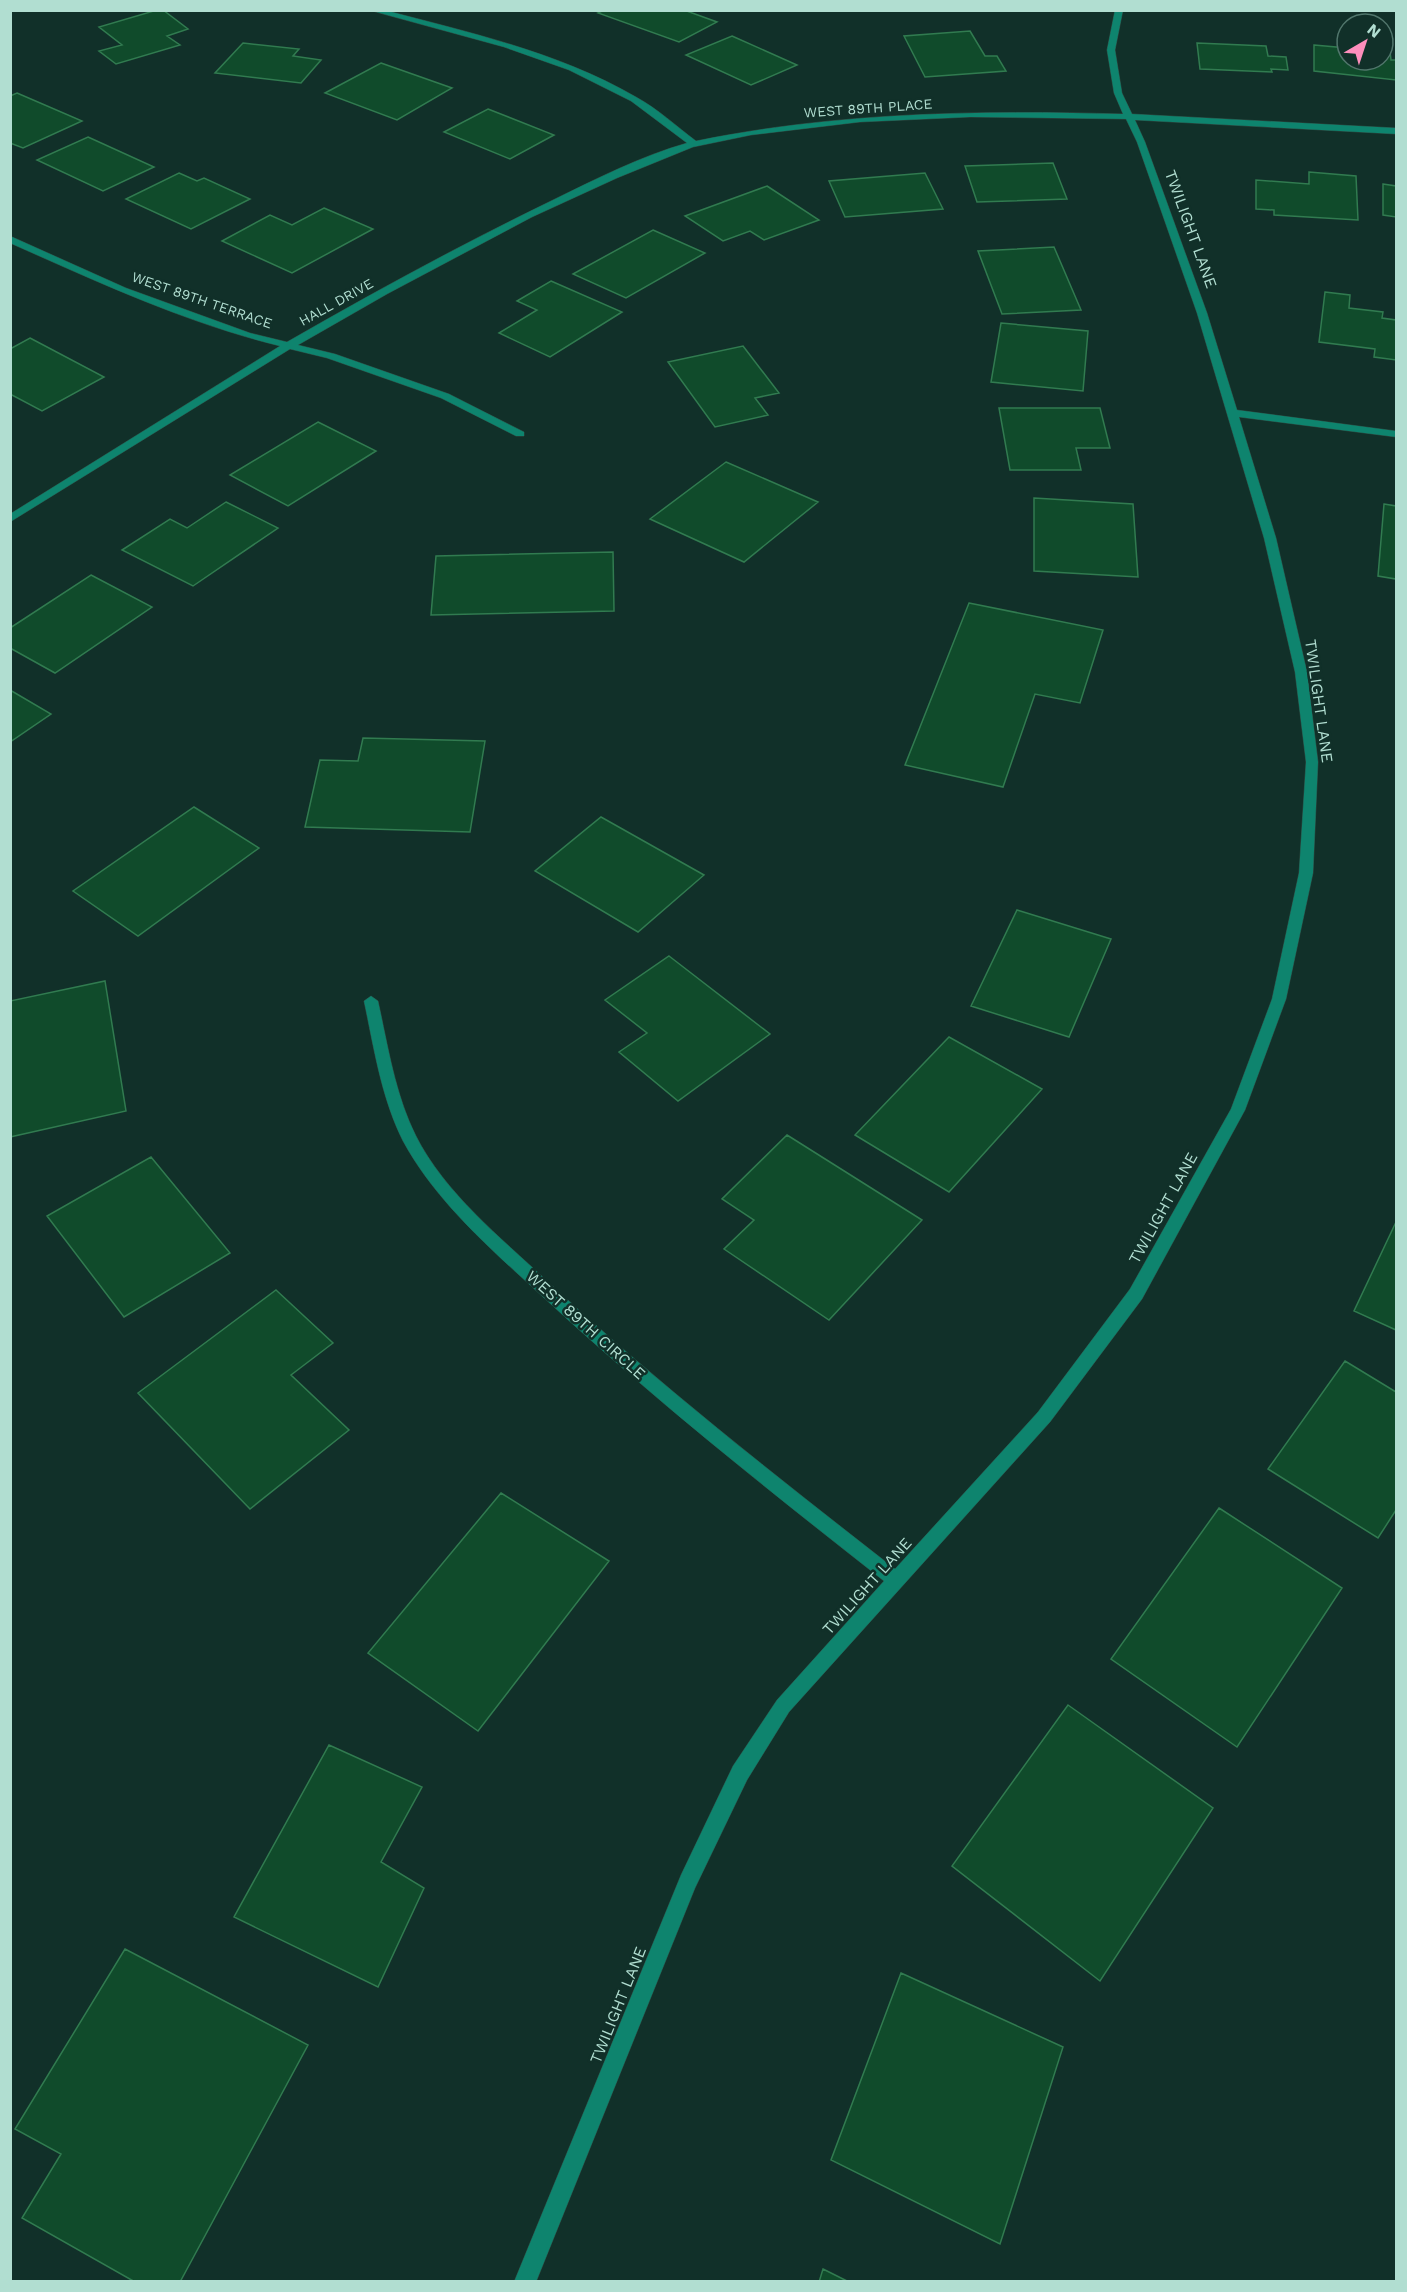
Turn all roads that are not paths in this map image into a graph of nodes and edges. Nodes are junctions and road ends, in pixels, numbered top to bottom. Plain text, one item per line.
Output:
1 (373, 10) edge
2 (1119, 10) edge
3 (1129, 117) junction
4 (1396, 131) edge
5 (693, 143) junction
6 (10, 239) edge
7 (289, 344) junction
8 (1233, 413) junction
9 (520, 434) dead end
10 (1396, 434) edge
11 (10, 519) edge
12 (371, 1001) dead end
13 (896, 1580) junction
14 (525, 2282) edge

1 - 5 street
2 - 3 street, TWILIGHT LANE
3 - 4 street, WEST 89TH PLACE
3 - 5 street, WEST 89TH PLACE
3 - 8 street, TWILIGHT LANE
5 - 7 street, HALL DRIVE
6 - 7 street, WEST 89TH TERRACE
7 - 9 street, WEST 89TH TERRACE
7 - 11 street, HALL DRIVE
8 - 10 street
8 - 13 street, TWILIGHT LANE
12 - 13 street, WEST 89TH CIRCLE
13 - 14 street, TWILIGHT LANE

